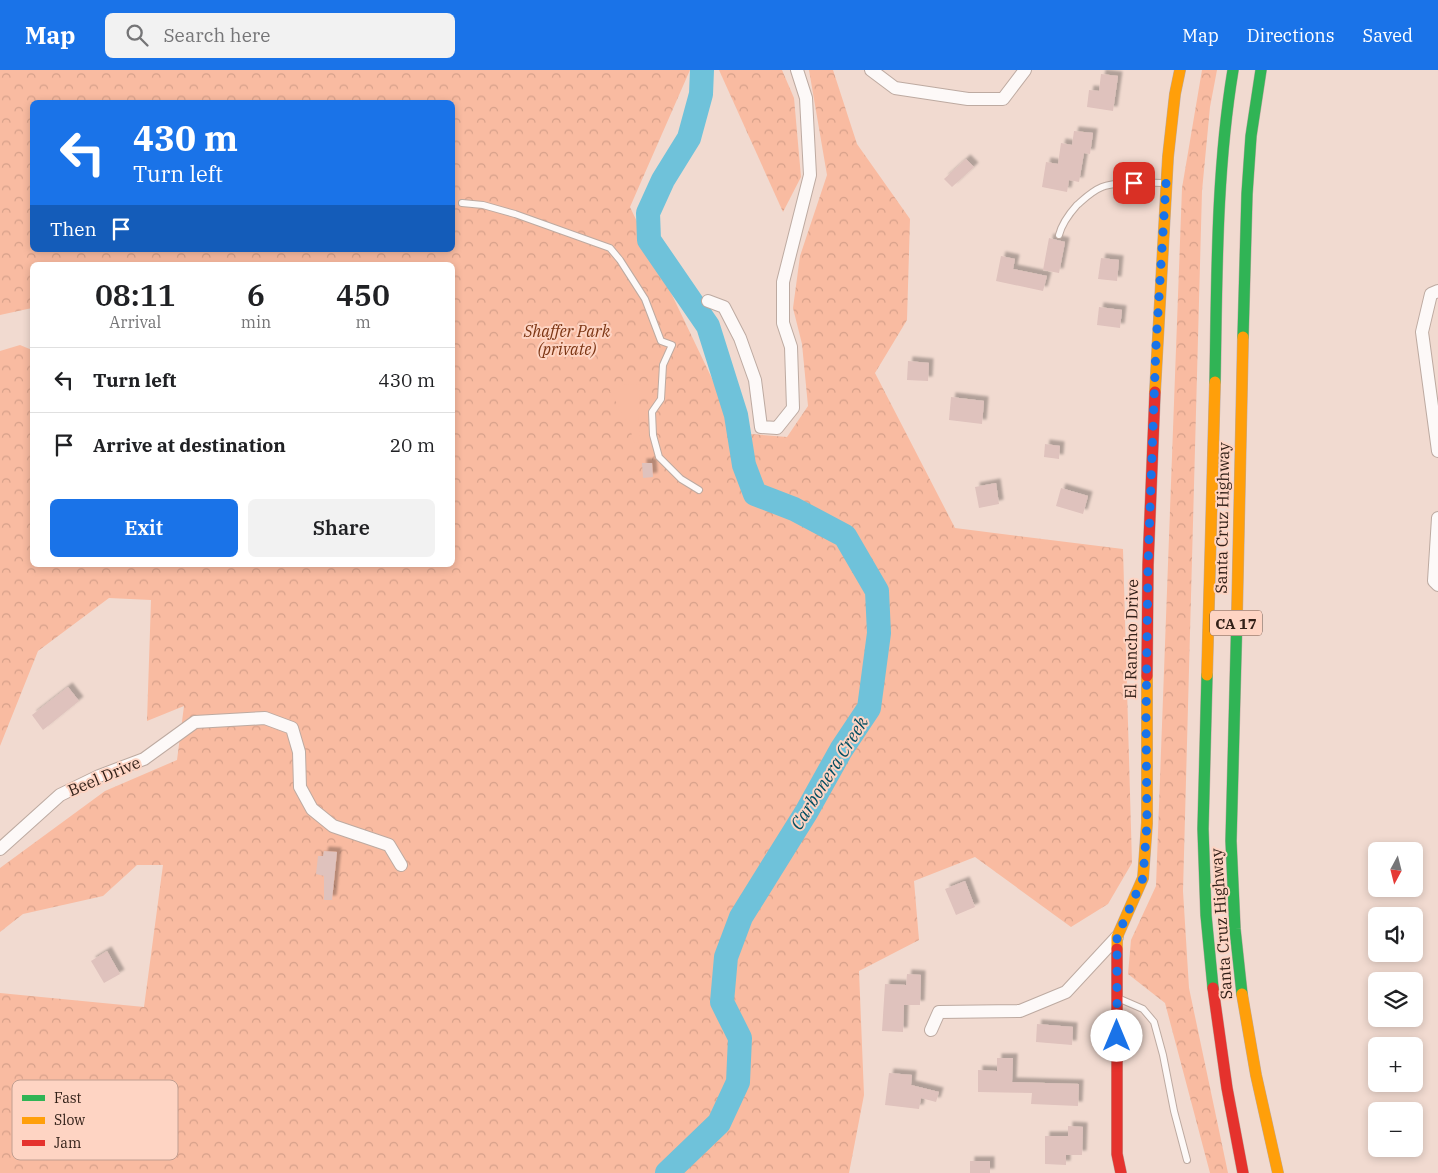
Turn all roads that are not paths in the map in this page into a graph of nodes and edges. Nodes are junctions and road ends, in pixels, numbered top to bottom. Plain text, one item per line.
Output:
1 (797, 70) edge
2 (871, 70) edge
3 (1025, 70) edge
4 (1180, 70) edge
5 (1233, 70) edge
6 (1262, 70) edge
7 (1166, 183) junction
8 (462, 203) dead end
9 (1059, 235) dead end
10 (1438, 291) edge
11 (708, 301) dead end
12 (1438, 451) edge
13 (699, 490) dead end
14 (1438, 518) edge
15 (1438, 585) edge
16 (0, 849) edge
17 (401, 865) dead end
18 (1117, 937) junction
19 (1117, 997) junction
20 (931, 1030) dead end
21 (1187, 1160) dead end
22 (1120, 1173) edge
23 (1243, 1173) edge
24 (1278, 1173) edge

1 - 11 street
2 - 3 street
4 - 7 main road, El Rancho Drive
5 - 23 main road, Santa Cruz Highway / CA 17
6 - 24 main road, Santa Cruz Highway / CA 17
7 - 9 lane
7 - 18 main road, El Rancho Drive
8 - 13 lane
10 - 12 street
14 - 15 street
16 - 17 street, Beel Drive
18 - 19 main road, El Rancho Drive
18 - 20 street
19 - 21 lane
19 - 22 main road, El Rancho Drive

